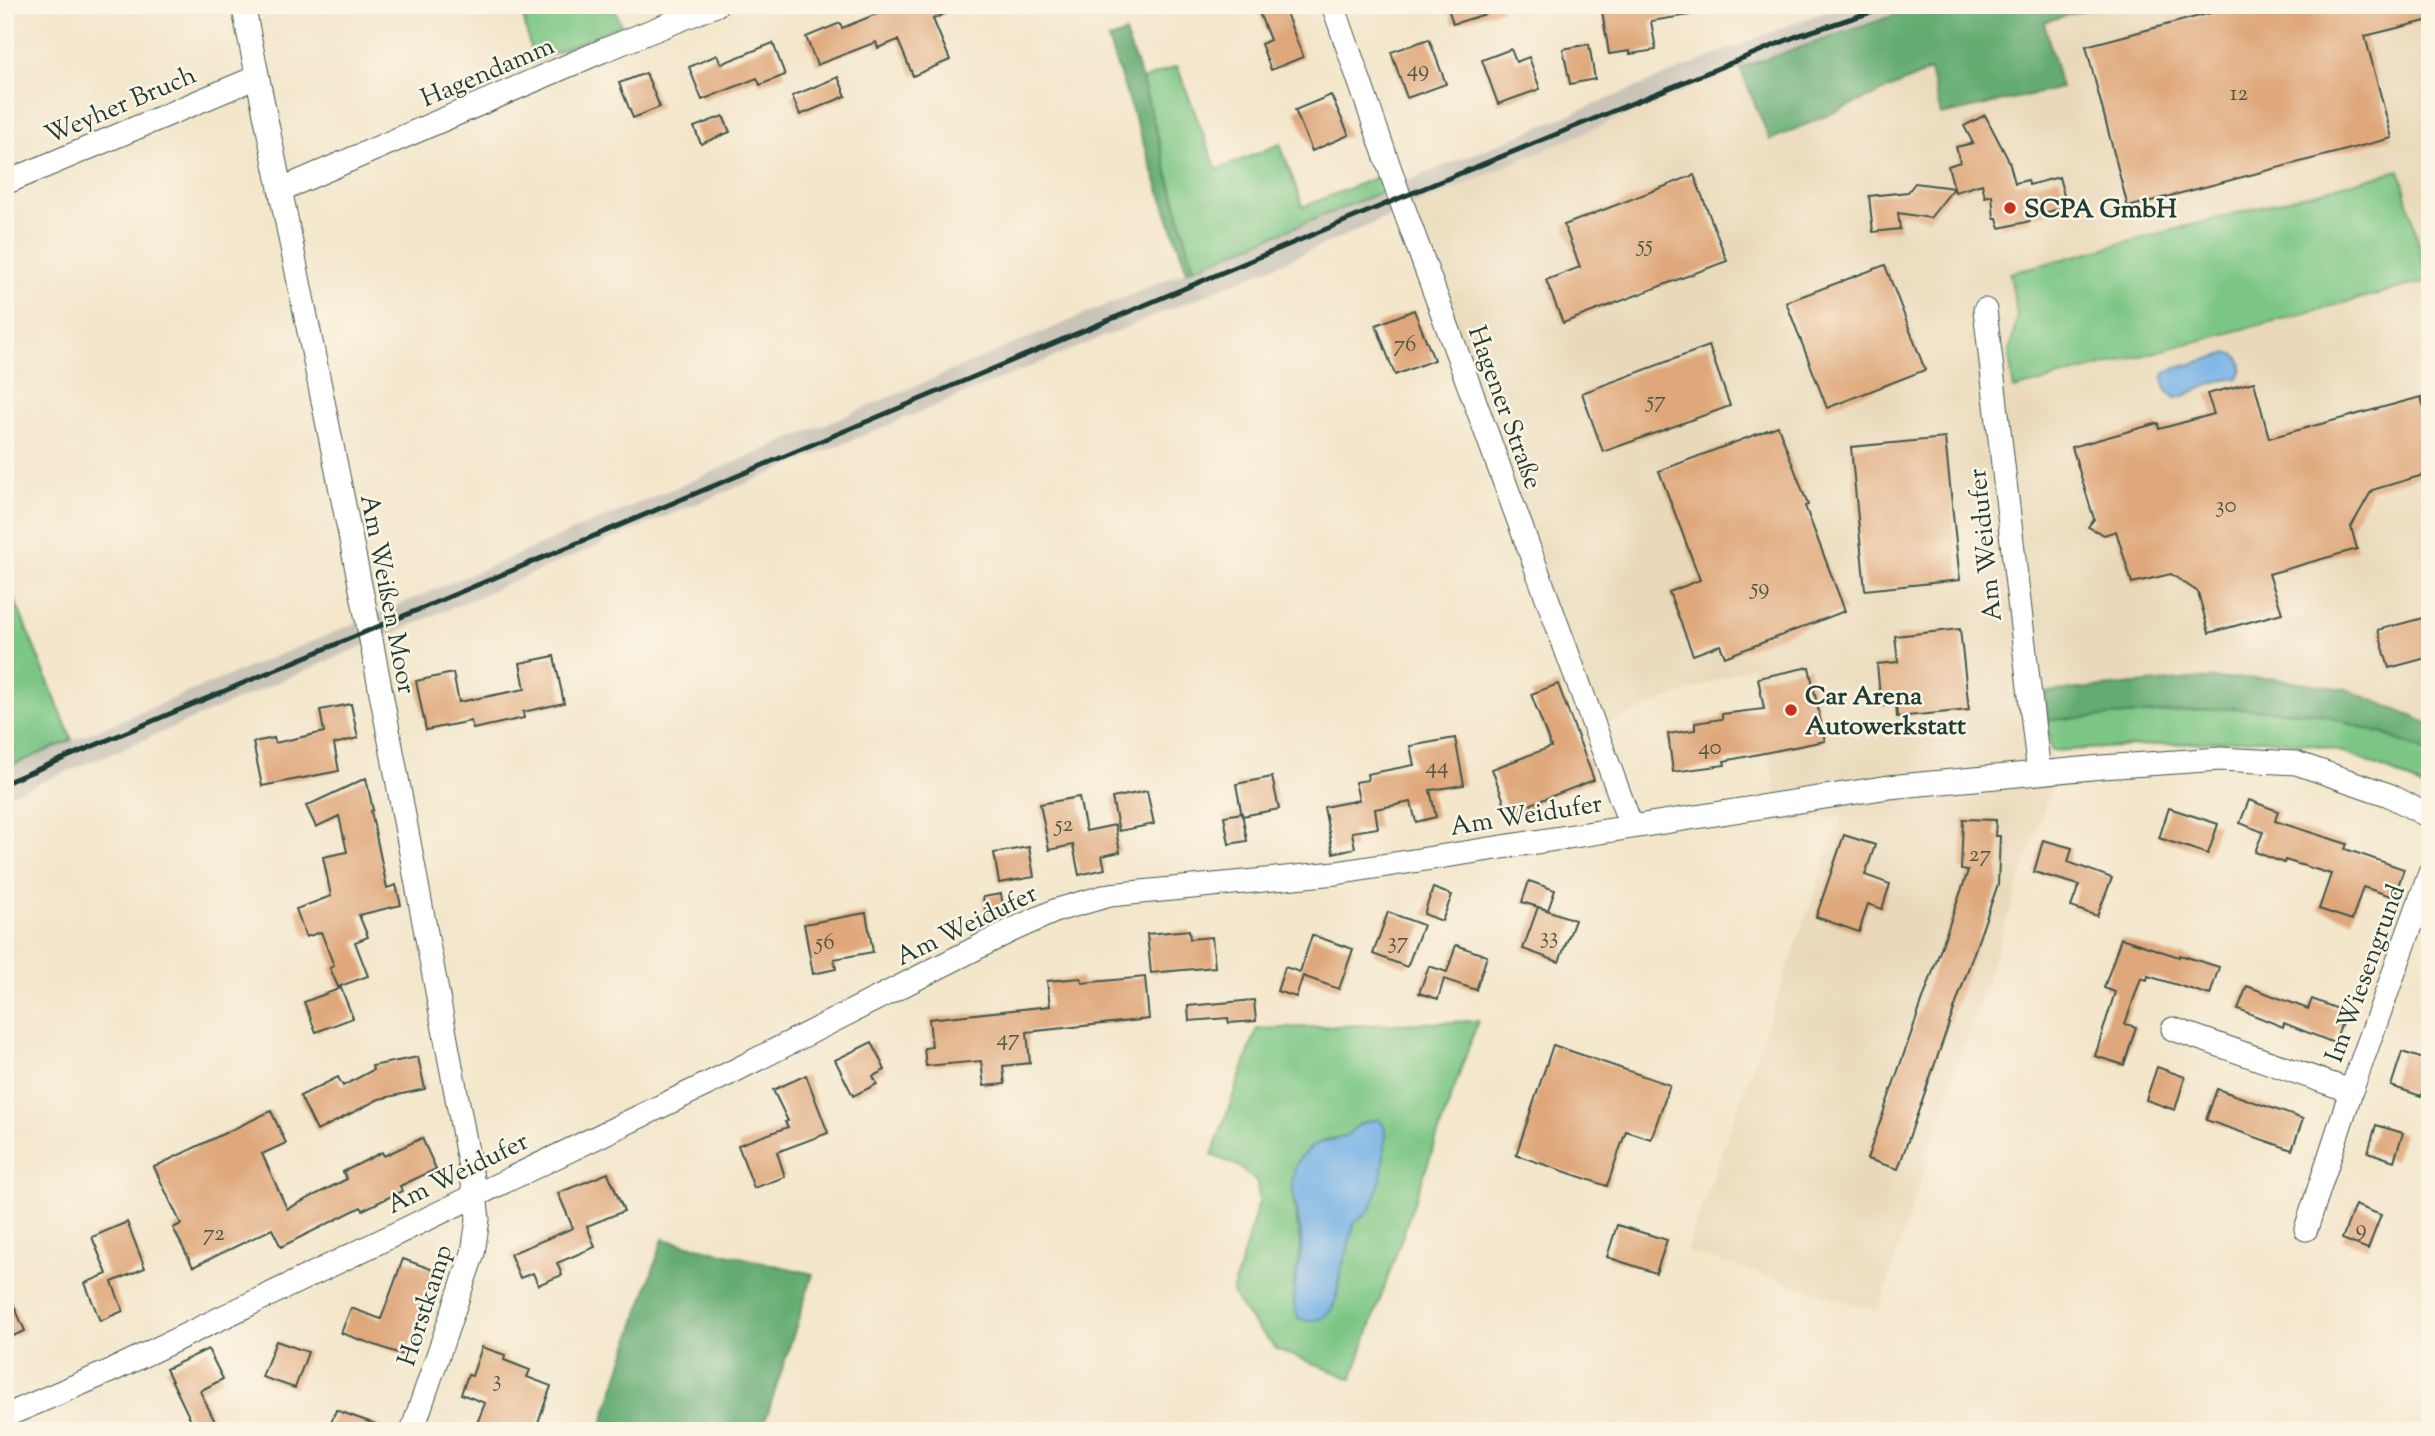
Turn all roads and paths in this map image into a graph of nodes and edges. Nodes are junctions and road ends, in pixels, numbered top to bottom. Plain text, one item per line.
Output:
1 (243, 5) edge
2 (716, 5) edge
3 (1333, 5) edge
4 (257, 76) junction
5 (5, 183) edge
6 (280, 190) junction
7 (1985, 310) dead end
8 (2039, 773) junction
9 (2430, 817) edge
10 (1631, 826) junction
11 (2430, 873) edge
12 (2173, 1028) dead end
13 (2351, 1091) junction
14 (475, 1194) junction
15 (2306, 1229) dead end
16 (5, 1416) edge
17 (412, 1431) edge

1 - 4 street, Am Weißen Moor
2 - 6 street, Hagendamm
3 - 10 street, Hagener Straße
4 - 5 street, Weyher Bruch
4 - 6 street, Am Weißen Moor
6 - 14 street, Am Weißen Moor
7 - 8 street, Am Weidufer
8 - 9 street, Am Weidufer
8 - 10 street, Am Weidufer
10 - 14 street, Am Weidufer
11 - 13 street, Im Wiesengrund
12 - 13 street, Im Wiesengrund
13 - 15 street, Im Wiesengrund
14 - 16 street, Am Weidufer
14 - 17 street, Horstkamp

